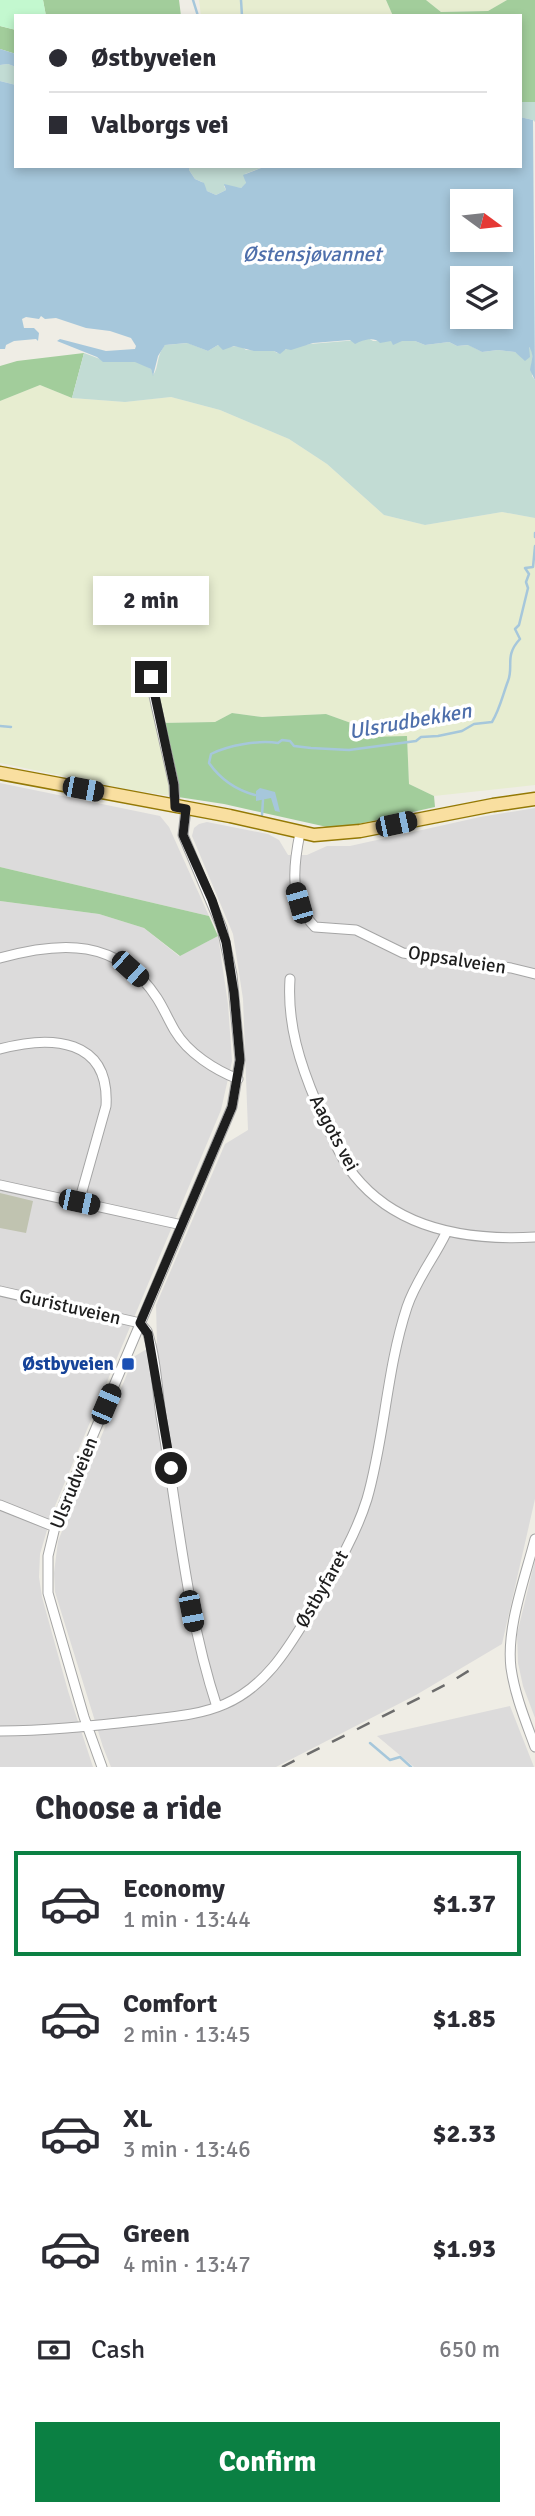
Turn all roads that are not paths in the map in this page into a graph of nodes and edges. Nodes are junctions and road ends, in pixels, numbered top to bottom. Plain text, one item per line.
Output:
1 (148, 669) dead end
2 (0, 772) edge
3 (535, 799) edge
4 (181, 808) junction
5 (300, 834) junction
6 (0, 958) edge
7 (535, 974) edge
8 (290, 979) dead end
9 (0, 1049) edge
10 (238, 1079) junction
11 (0, 1185) edge
12 (79, 1202) junction
13 (182, 1225) junction
14 (446, 1233) junction
15 (535, 1237) edge
16 (0, 1291) edge
17 (140, 1323) junction
18 (0, 1505) edge
19 (55, 1527) junction
20 (534, 1544) edge
21 (217, 1707) junction
22 (88, 1727) junction
23 (0, 1731) edge
24 (535, 1747) edge
25 (102, 1767) edge

1 - 4 street, Ulsrudveien
2 - 4 main road
3 - 5 main road
4 - 5 main road
4 - 10 street, Ulsrudveien
5 - 7 street, Oppsalveien
6 - 10 street
8 - 14 street, Aagots vei
9 - 12 street
10 - 13 street, Ulsrudveien
11 - 12 street
12 - 13 street
13 - 17 street, Ulsrudveien
14 - 15 street, Aagots vei
14 - 21 street, Østbyfaret
16 - 17 street, Guristuveien
17 - 19 street, Ulsrudveien
17 - 21 street
18 - 19 street
19 - 22 street, Ulsrudveien
20 - 24 street
21 - 22 street, Østbyfaret
22 - 23 street, Østbyfaret
22 - 25 street, Ulsrudveien

